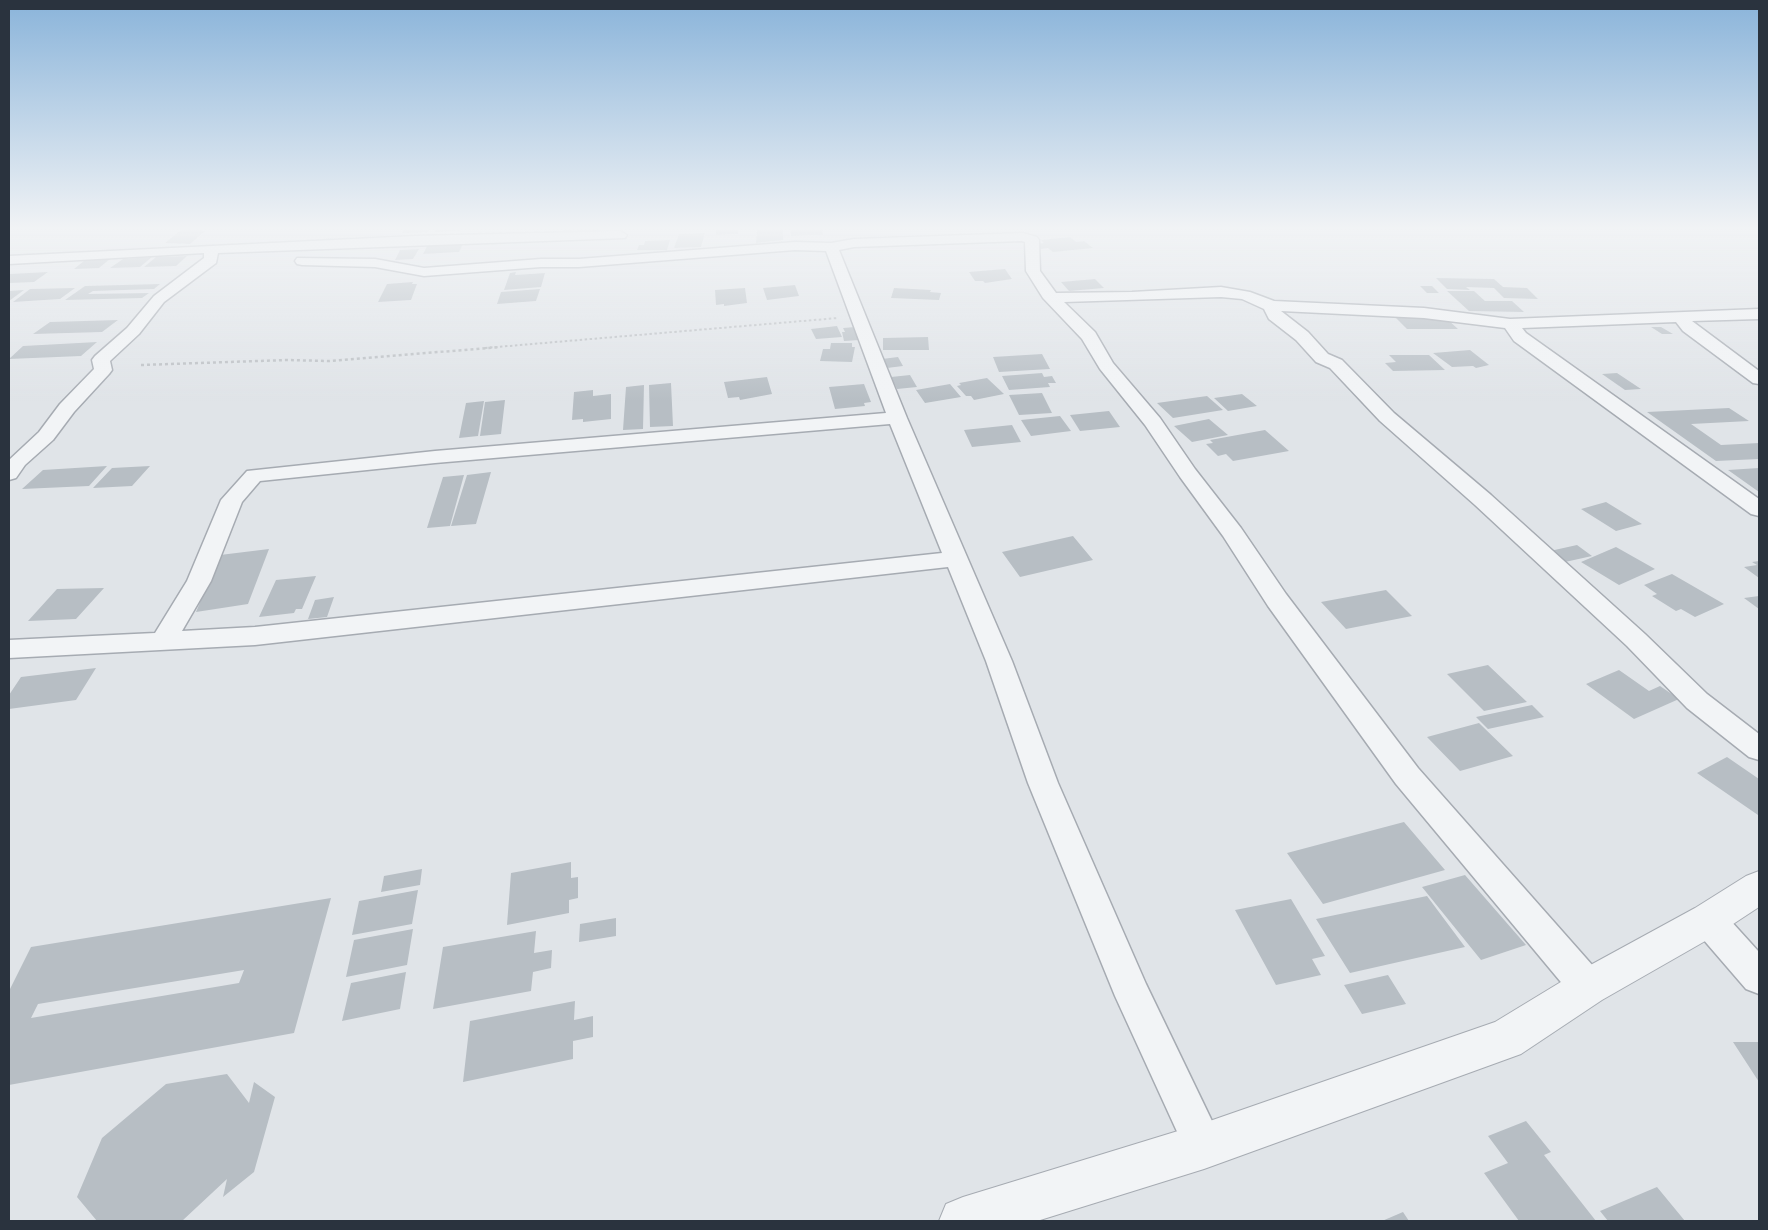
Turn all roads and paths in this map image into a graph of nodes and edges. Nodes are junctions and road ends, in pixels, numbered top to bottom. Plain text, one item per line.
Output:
1 (176, 286) edge
2 (847, 286) edge
3 (1043, 286) edge
4 (1050, 298) junction
5 (1271, 306) junction
6 (1759, 314) edge
7 (856, 317) junction
8 (1680, 317) junction
9 (1510, 324) junction
10 (141, 365) dead end
11 (1759, 379) edge
12 (897, 418) junction
13 (9, 474) edge
14 (1759, 508) edge
15 (956, 559) junction
16 (163, 641) junction
17 (9, 649) edge
18 (1759, 750) edge
19 (1759, 887) edge
20 (1708, 920) junction
21 (1759, 976) edge
22 (1588, 987) junction
23 (1204, 1146) junction
24 (963, 1221) edge

1 - 13 street
2 - 7 street
3 - 4 street
4 - 5 street
4 - 22 street
5 - 9 street
5 - 18 street
6 - 8 street
7 - 10 path
7 - 12 street
8 - 9 street
8 - 11 street
9 - 14 street
12 - 15 street
12 - 16 street
15 - 16 street
15 - 23 street
16 - 17 street
19 - 20 street
20 - 21 street
20 - 22 street
22 - 23 street
23 - 24 street

